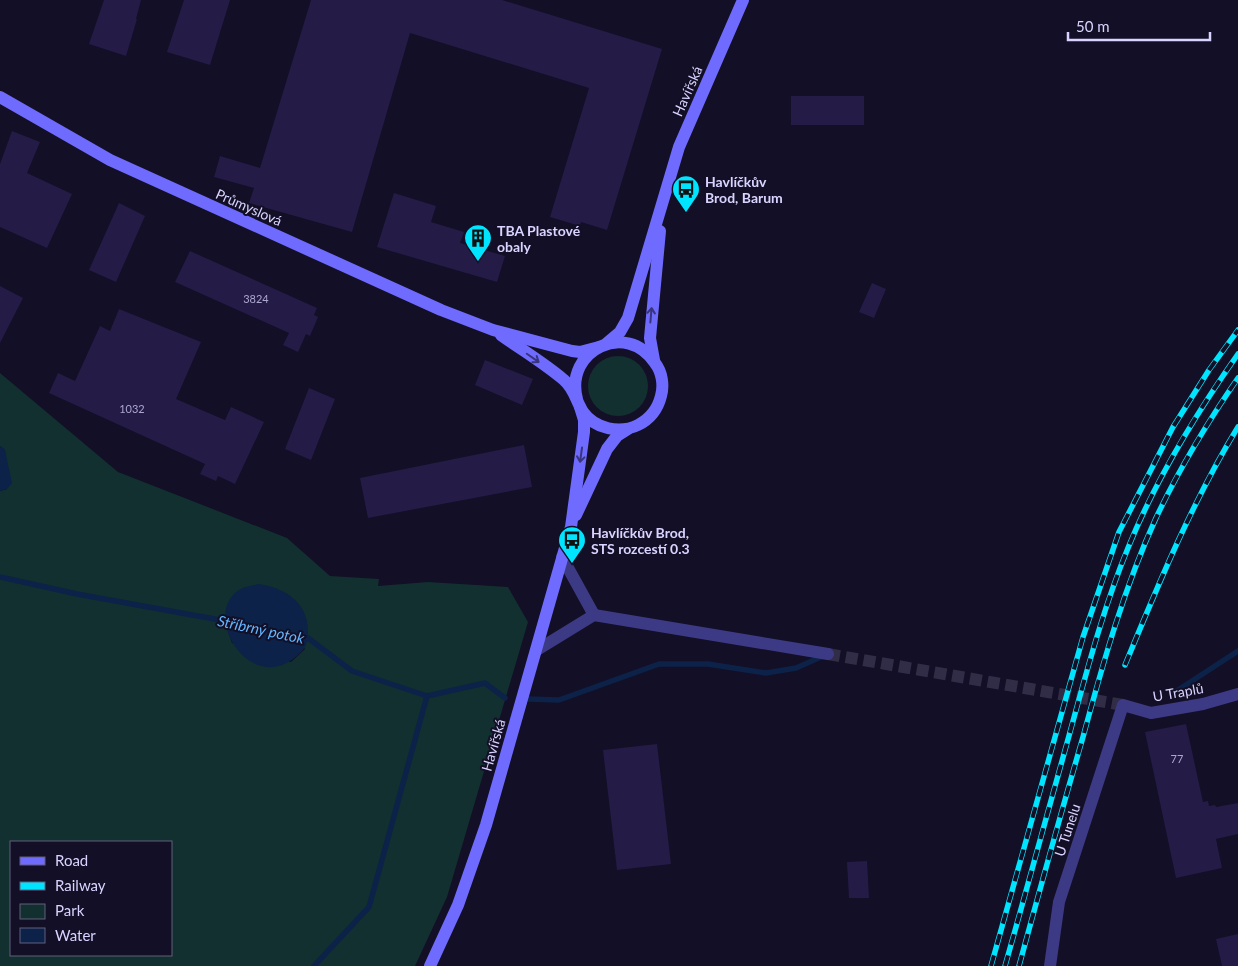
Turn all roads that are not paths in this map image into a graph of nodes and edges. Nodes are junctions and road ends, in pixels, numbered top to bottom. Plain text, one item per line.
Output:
1 (743, 0) edge
2 (0, 97) edge
3 (664, 196) junction
4 (493, 330) junction
5 (601, 346) junction
6 (655, 363) junction
7 (579, 403) junction
8 (632, 428) junction
9 (571, 527) junction
10 (562, 557) junction
11 (594, 615) junction
12 (537, 650) junction
13 (828, 654) tunnel mouth
14 (1238, 694) edge
15 (1123, 706) joint
16 (430, 966) edge
17 (1050, 966) edge

1 - 3 street, Havířská
2 - 4 street, Průmyslová
3 - 5 street, Havířská
6 -> 3 street, Havířská
4 - 5 street, Průmyslová
4 -> 7 street, Průmyslová
5 - 6 street
5 - 7 street, Havířská
6 - 8 street, Havířská
7 - 8 street
7 -> 9 street, Havířská
8 - 9 street, Havířská
9 - 10 street, Havířská
10 - 11 street
10 - 12 street, Havířská
11 - 12 street
11 - 13 street
12 - 16 street, Havířská
14 - 15 street, U Traplů
15 - 17 street, U Tunelu

